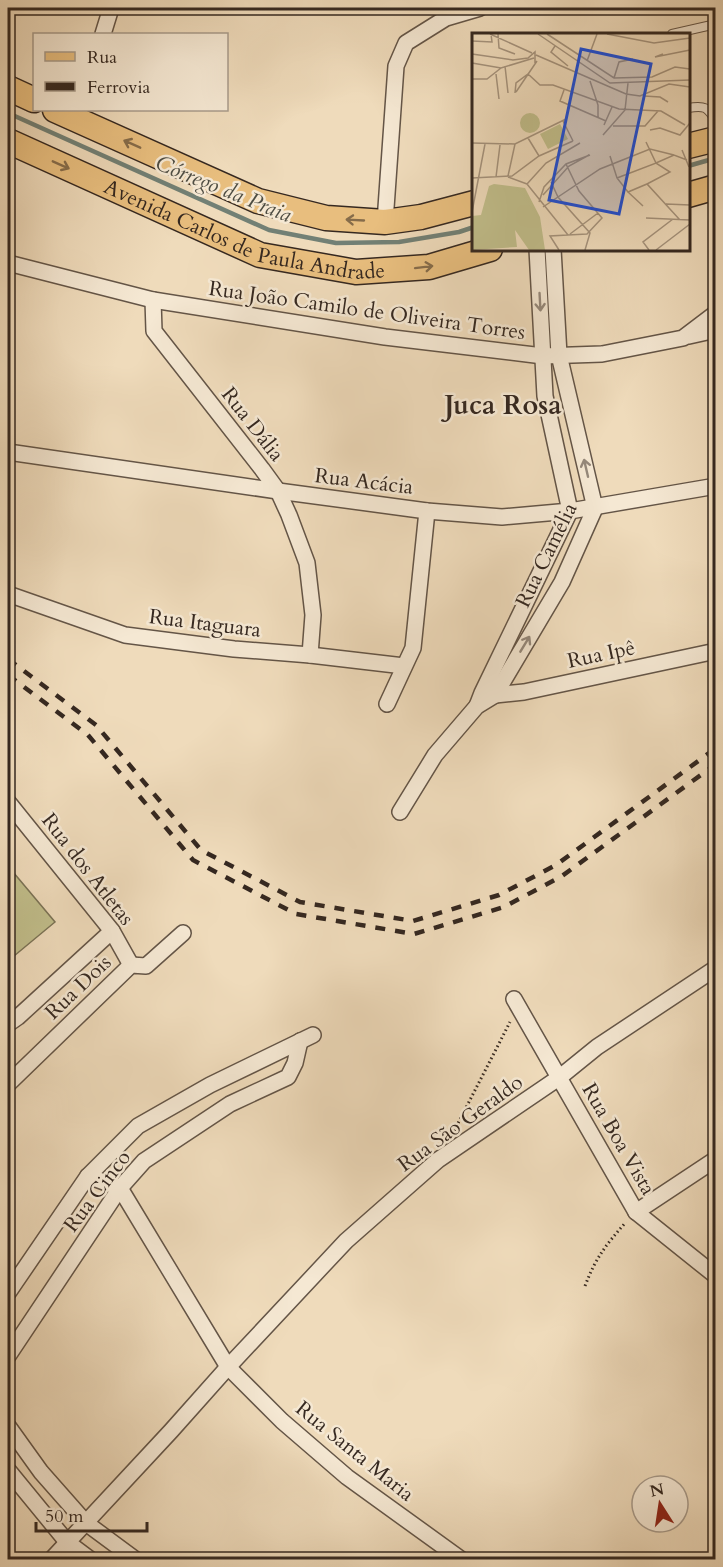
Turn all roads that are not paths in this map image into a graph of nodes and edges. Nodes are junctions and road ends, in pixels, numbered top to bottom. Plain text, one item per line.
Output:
1 (111, 8) edge
2 (480, 8) edge
3 (716, 24) edge
4 (103, 33) edge
5 (676, 33) edge
6 (8, 88) edge
7 (33, 100) edge
8 (690, 108) edge
9 (60, 111) edge
10 (80, 115) edge
11 (716, 121) edge
12 (716, 139) edge
13 (8, 141) edge
14 (690, 146) edge
15 (716, 187) edge
16 (690, 194) edge
17 (472, 204) edge
18 (385, 222) junction
19 (487, 250) edge
20 (537, 250) edge
21 (552, 250) edge
22 (8, 264) edge
23 (153, 300) junction
24 (716, 313) edge
25 (716, 330) edge
26 (683, 338) junction
27 (559, 355) junction
28 (543, 356) junction
29 (8, 452) edge
30 (716, 486) edge
31 (278, 491) junction
32 (595, 508) junction
33 (427, 511) junction
34 (570, 512) junction
35 (8, 594) edge
36 (716, 651) edge
37 (310, 655) junction
38 (404, 666) junction
39 (485, 698) junction
40 (387, 704) dead end
41 (8, 802) edge
42 (400, 812) dead end
43 (112, 931) junction
44 (183, 933) dead end
45 (131, 965) junction
46 (716, 968) edge
47 (516, 1003) road end
48 (8, 1024) edge
49 (560, 1077) junction
50 (8, 1084) edge
51 (716, 1159) edge
52 (88, 1176) junction
53 (120, 1188) junction
54 (636, 1212) junction
55 (716, 1276) edge
56 (8, 1293) edge
57 (8, 1356) edge
58 (228, 1367) junction
59 (8, 1426) edge
60 (8, 1470) edge
61 (86, 1522) junction
62 (67, 1542) junction
63 (51, 1560) edge
64 (91, 1560) edge
65 (136, 1560) edge
66 (462, 1560) edge

1 - 4 street
2 - 18 street
3 - 5 lane
6 - 7 main road
8 - 11 lane
9 - 10 main road, Avenida Carlos de Paula Andrade
18 -> 10 main road, Avenida Carlos de Paula Andrade
12 - 14 main road
13 -> 19 main road, Avenida Carlos de Paula Andrade
15 - 16 main road
17 - 18 main road, Avenida Carlos de Paula Andrade
20 -> 28 street, Rua Camélia
21 - 27 street, Rua Camélia
22 - 23 street, Rua João Camilo de Oliveira Torres
23 - 28 street, Rua João Camilo de Oliveira Torres
23 - 31 street, Rua Dália
24 - 26 street, Rua João Camilo de Oliveira Torres
25 - 26 street
26 - 27 street, Rua João Camilo de Oliveira Torres
27 - 28 street, Rua João Camilo de Oliveira Torres
32 -> 27 street, Rua Camélia
28 - 34 street, Rua Camélia
29 - 31 street, Rua Acácia
30 - 32 street, Rua Acácia
31 - 33 street, Rua Acácia
31 - 37 street, Rua Dália
32 - 34 street, Rua Acácia
39 -> 32 street, Rua Camélia
33 - 34 street, Rua Acácia
33 - 38 street
34 - 39 street, Rua Camélia
35 - 37 street, Rua Itaguara
36 - 39 street, Rua Ipê
37 - 38 street, Rua Itaguara
38 - 40 street
39 - 42 street
41 - 43 street, Rua dos Atletas
43 - 45 street, Rua dos Atletas
43 - 48 street
44 - 45 street, Rua Dois
45 - 50 street, Rua Dois
46 - 49 street, Rua São Geraldo
47 - 49 street, Rua Boa Vista
49 - 54 street, Rua Boa Vista
49 - 58 street, Rua São Geraldo
51 - 54 street
52 - 53 street
52 - 53 street, Rua Cinco
52 - 56 street, Rua Cinco
53 - 57 street, Rua Cinco
53 - 58 street, Rua Santa Maria
54 - 55 street, Rua Boa Vista
58 - 61 street
58 - 66 street, Rua Santa Maria
59 - 61 street
60 - 62 street
61 - 62 street
61 - 65 street
62 - 63 street
62 - 64 street

